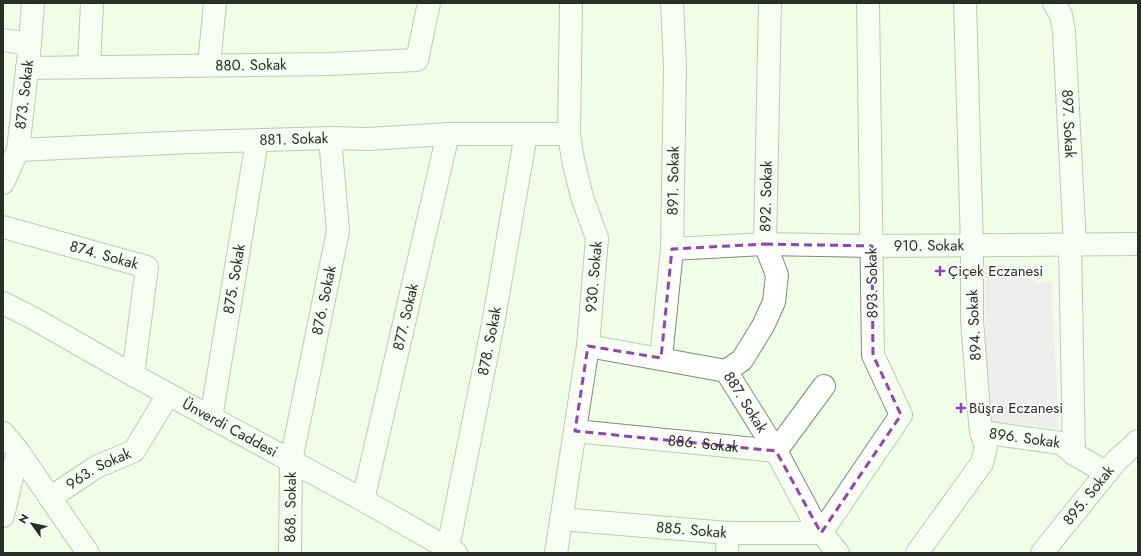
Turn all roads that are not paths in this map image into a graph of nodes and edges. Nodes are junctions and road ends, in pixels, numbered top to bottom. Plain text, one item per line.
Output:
1 (33, 3) edge
2 (92, 3) edge
3 (215, 3) edge
4 (429, 3) edge
5 (571, 3) edge
6 (672, 3) edge
7 (770, 3) edge
8 (868, 3) edge
9 (965, 3) edge
10 (1054, 3) edge
11 (3, 40) edge
12 (30, 44) junction
13 (209, 65) junction
14 (89, 67) junction
15 (27, 68) junction
16 (448, 134) junction
17 (526, 134) junction
18 (569, 134) junction
19 (330, 138) junction
20 (257, 141) junction
21 (18, 150) junction
22 (3, 183) edge
23 (3, 227) edge
24 (765, 244) junction
25 (1138, 244) edge
26 (1072, 245) junction
27 (872, 246) junction
28 (972, 246) junction
29 (672, 249) junction
30 (3, 303) edge
31 (588, 346) junction
32 (662, 358) junction
33 (726, 371) junction
34 (133, 376) junction
35 (824, 386) dead end
36 (168, 395) junction
37 (211, 418) junction
38 (575, 431) junction
39 (981, 432) junction
40 (3, 433) edge
41 (1138, 441) edge
42 (18, 451) junction
43 (776, 451) junction
44 (1074, 454) junction
45 (291, 461) junction
46 (8, 472) edge
47 (1107, 473) junction
48 (50, 498) junction
49 (363, 500) junction
50 (3, 516) edge
51 (562, 519) junction
52 (822, 533) junction
53 (728, 543) edge
54 (452, 551) edge
55 (88, 553) edge
56 (290, 553) edge
57 (556, 553) edge
58 (838, 553) edge
59 (917, 553) edge
60 (1042, 553) edge

1 - 12 street, 873. Sokak
2 - 14 street
3 - 13 street
4 - 13 street, 880. Sokak
5 - 18 street, 930. Sokak
6 - 29 street, 891. Sokak
7 - 24 street, 892. Sokak
8 - 27 street, 893. Sokak
9 - 28 street, 894. Sokak
10 - 26 street, 897. Sokak
11 - 12 street
12 - 15 street, 873. Sokak
13 - 14 street, 880. Sokak
14 - 15 street, 880. Sokak
15 - 21 street, 873. Sokak
16 - 17 street, 881. Sokak
16 - 19 street, 881. Sokak
16 - 49 street, 877. Sokak
17 - 18 street, 881. Sokak
17 - 54 street, 878. Sokak
18 - 31 street, 930. Sokak
19 - 20 street, 881. Sokak
19 - 45 street, 876. Sokak
20 - 21 street, 881. Sokak
20 - 37 street, 875. Sokak
21 - 22 street, 873. Sokak
23 - 34 street, 874. Sokak
24 - 27 street, 910. Sokak
24 - 29 street, 910. Sokak
24 - 33 street, 892. Sokak
25 - 26 street, 910. Sokak
26 - 28 street, 910. Sokak
26 - 44 street, 897. Sokak
27 - 28 street, 910. Sokak
27 - 52 street, 893. Sokak
28 - 39 street, 894. Sokak
29 - 32 street, 891. Sokak
30 - 34 street, Ünverdi Caddesi
31 - 32 street, 887. Sokak
31 - 38 street, 930. Sokak
32 - 33 street, 887. Sokak
33 - 43 street, 887. Sokak
34 - 36 street, Ünverdi Caddesi
35 - 43 street
36 - 37 street, Ünverdi Caddesi
36 - 48 street, 963. Sokak
37 - 45 street, Ünverdi Caddesi
38 - 43 street, 886. Sokak
38 - 51 street, 930. Sokak
39 - 44 street, 896. Sokak
39 - 59 street, 894. Sokak
40 - 42 street
41 - 47 street, 895. Sokak
42 - 46 street
42 - 48 street
43 - 52 street, 887. Sokak
44 - 47 street, 896. Sokak
45 - 49 street, Ünverdi Caddesi
45 - 56 street, 868. Sokak
46 - 50 street
47 - 60 street, 895. Sokak
48 - 55 street
49 - 54 street, Ünverdi Caddesi
51 - 53 street, 885. Sokak
51 - 57 street, 930. Sokak
52 - 53 street, 885. Sokak
52 - 58 street, 887. Sokak

